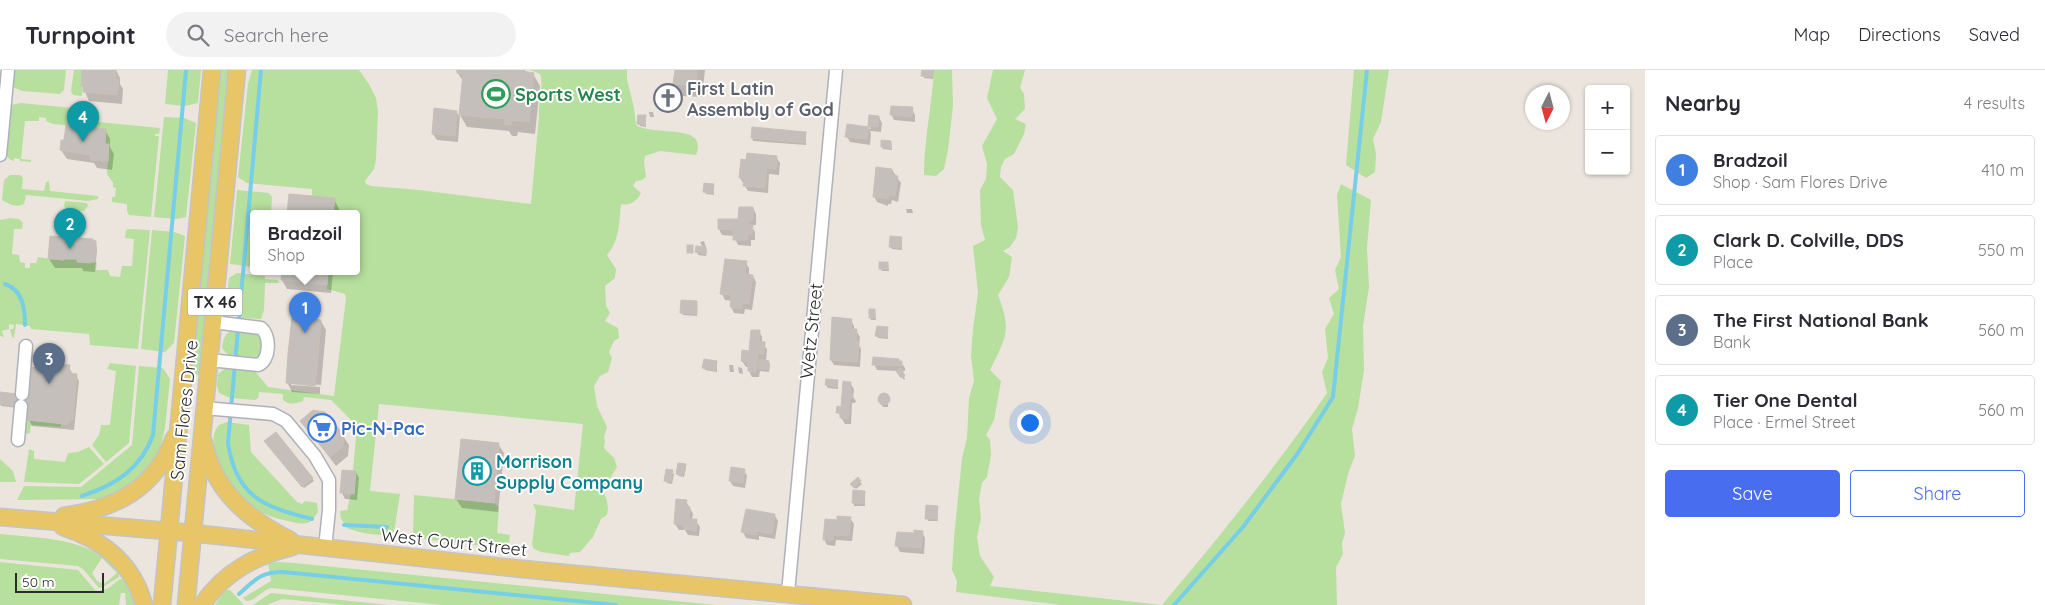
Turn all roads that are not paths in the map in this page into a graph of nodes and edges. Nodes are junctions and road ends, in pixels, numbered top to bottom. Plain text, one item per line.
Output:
1 (8, 70) edge
2 (212, 70) edge
3 (238, 70) edge
4 (836, 70) edge
5 (0, 155) edge
6 (213, 322) junction
7 (26, 346) dead end
8 (209, 360) junction
9 (203, 416) junction
10 (179, 423) junction
11 (18, 440) dead end
12 (0, 516) edge
13 (40, 519) junction
14 (169, 531) junction
15 (192, 533) junction
16 (301, 546) junction
17 (325, 548) junction
18 (788, 593) junction
19 (144, 605) edge
20 (162, 605) edge
21 (186, 605) edge
22 (202, 605) edge
23 (903, 605) edge

1 - 5 street
2 - 10 main road, Sam Flores Drive / TX 46
3 - 6 main road, Sam Flores Drive / TX 46
4 - 18 street, Wetz Street
6 - 8 main road, Sam Flores Drive / TX 46
6 - 8 street
7 - 11 street
8 - 9 main road, Sam Flores Drive / TX 46
9 - 15 main road, Sam Flores Drive / TX 46
9 - 16 main road
9 - 17 street
10 - 13 main road
10 - 14 main road, Sam Flores Drive / TX 46
12 - 13 main road, West Court Street
13 - 14 main road, West Court Street
13 - 19 main road
14 - 15 main road, West Court Street
14 - 20 main road, Sam Flores Drive / TX 46
15 - 16 main road, West Court Street
15 - 21 main road, Sam Flores Drive / TX 46
16 - 17 main road, West Court Street
16 - 22 main road
17 - 18 main road, West Court Street
18 - 23 main road, West Court Street

